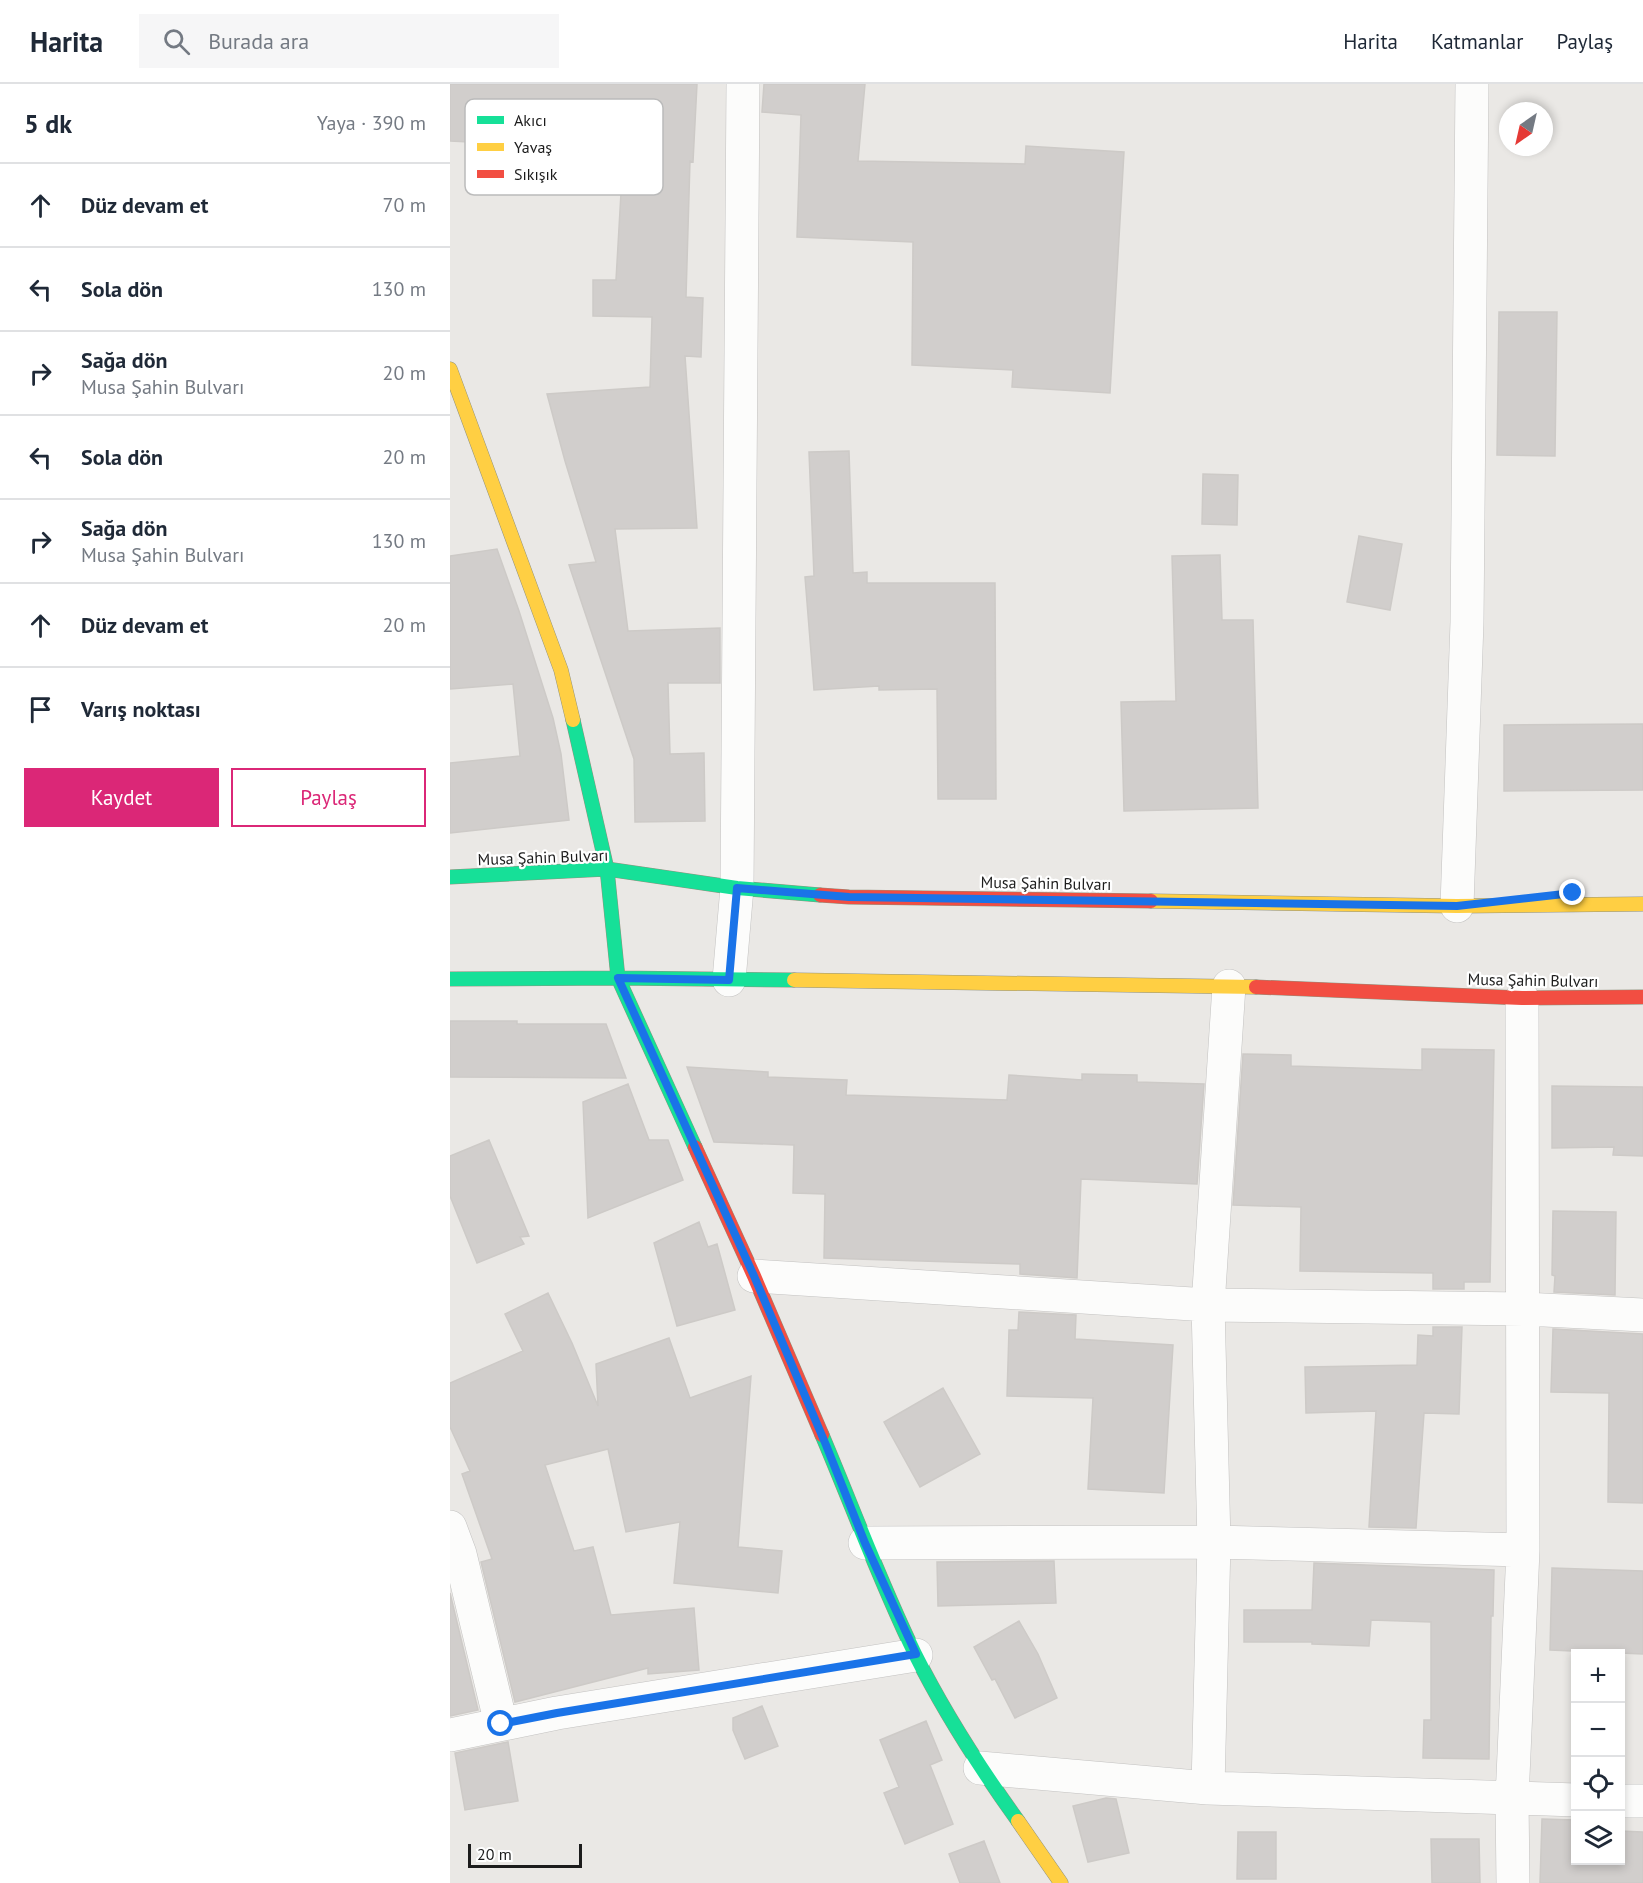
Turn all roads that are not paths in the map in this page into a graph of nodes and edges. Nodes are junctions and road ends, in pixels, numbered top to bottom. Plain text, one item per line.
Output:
1 (743, 84) edge
2 (1472, 84) edge
3 (450, 369) edge
4 (607, 870) junction
5 (450, 877) edge
6 (737, 888) junction
7 (1584, 891) dead end
8 (1643, 904) edge
9 (1457, 906) junction
10 (618, 978) junction
11 (450, 979) edge
12 (729, 980) junction
13 (1229, 986) junction
14 (1643, 997) edge
15 (1522, 998) junction
16 (754, 1276) junction
17 (1208, 1305) junction
18 (1524, 1310) junction
19 (1643, 1315) edge
20 (450, 1527) edge
21 (1214, 1542) junction
22 (865, 1543) junction
23 (1523, 1550) junction
24 (916, 1654) junction
25 (501, 1724) junction
26 (450, 1735) edge
27 (980, 1768) junction
28 (1208, 1788) junction
29 (1512, 1799) junction
30 (1571, 1800) edge
31 (1625, 1801) edge
32 (1643, 1801) edge
33 (1061, 1883) edge
34 (1513, 1883) edge

1 - 6 street
2 - 9 street
3 - 4 main road
4 - 5 main road, Musa Şahin Bulvarı
4 - 6 main road, Musa Şahin Bulvarı
4 - 10 main road
6 - 9 main road, Musa Şahin Bulvarı
6 - 12 street
7 - 9 main road
8 - 9 main road, Musa Şahin Bulvarı
10 - 11 main road, Musa Şahin Bulvarı
10 - 12 main road, Musa Şahin Bulvarı
10 - 16 main road
12 - 13 main road, Musa Şahin Bulvarı
13 - 15 main road, Musa Şahin Bulvarı
13 - 17 street
14 - 15 main road, Musa Şahin Bulvarı
15 - 18 street
16 - 17 street
16 - 22 main road
17 - 18 street
17 - 21 street
18 - 19 street
18 - 23 street
20 - 25 street
21 - 22 street
21 - 23 street
21 - 28 street
22 - 24 main road
23 - 29 street
24 - 25 street
24 - 27 main road
25 - 26 street
27 - 28 street
27 - 33 main road
28 - 29 street
29 - 30 street
29 - 34 street
31 - 32 street

